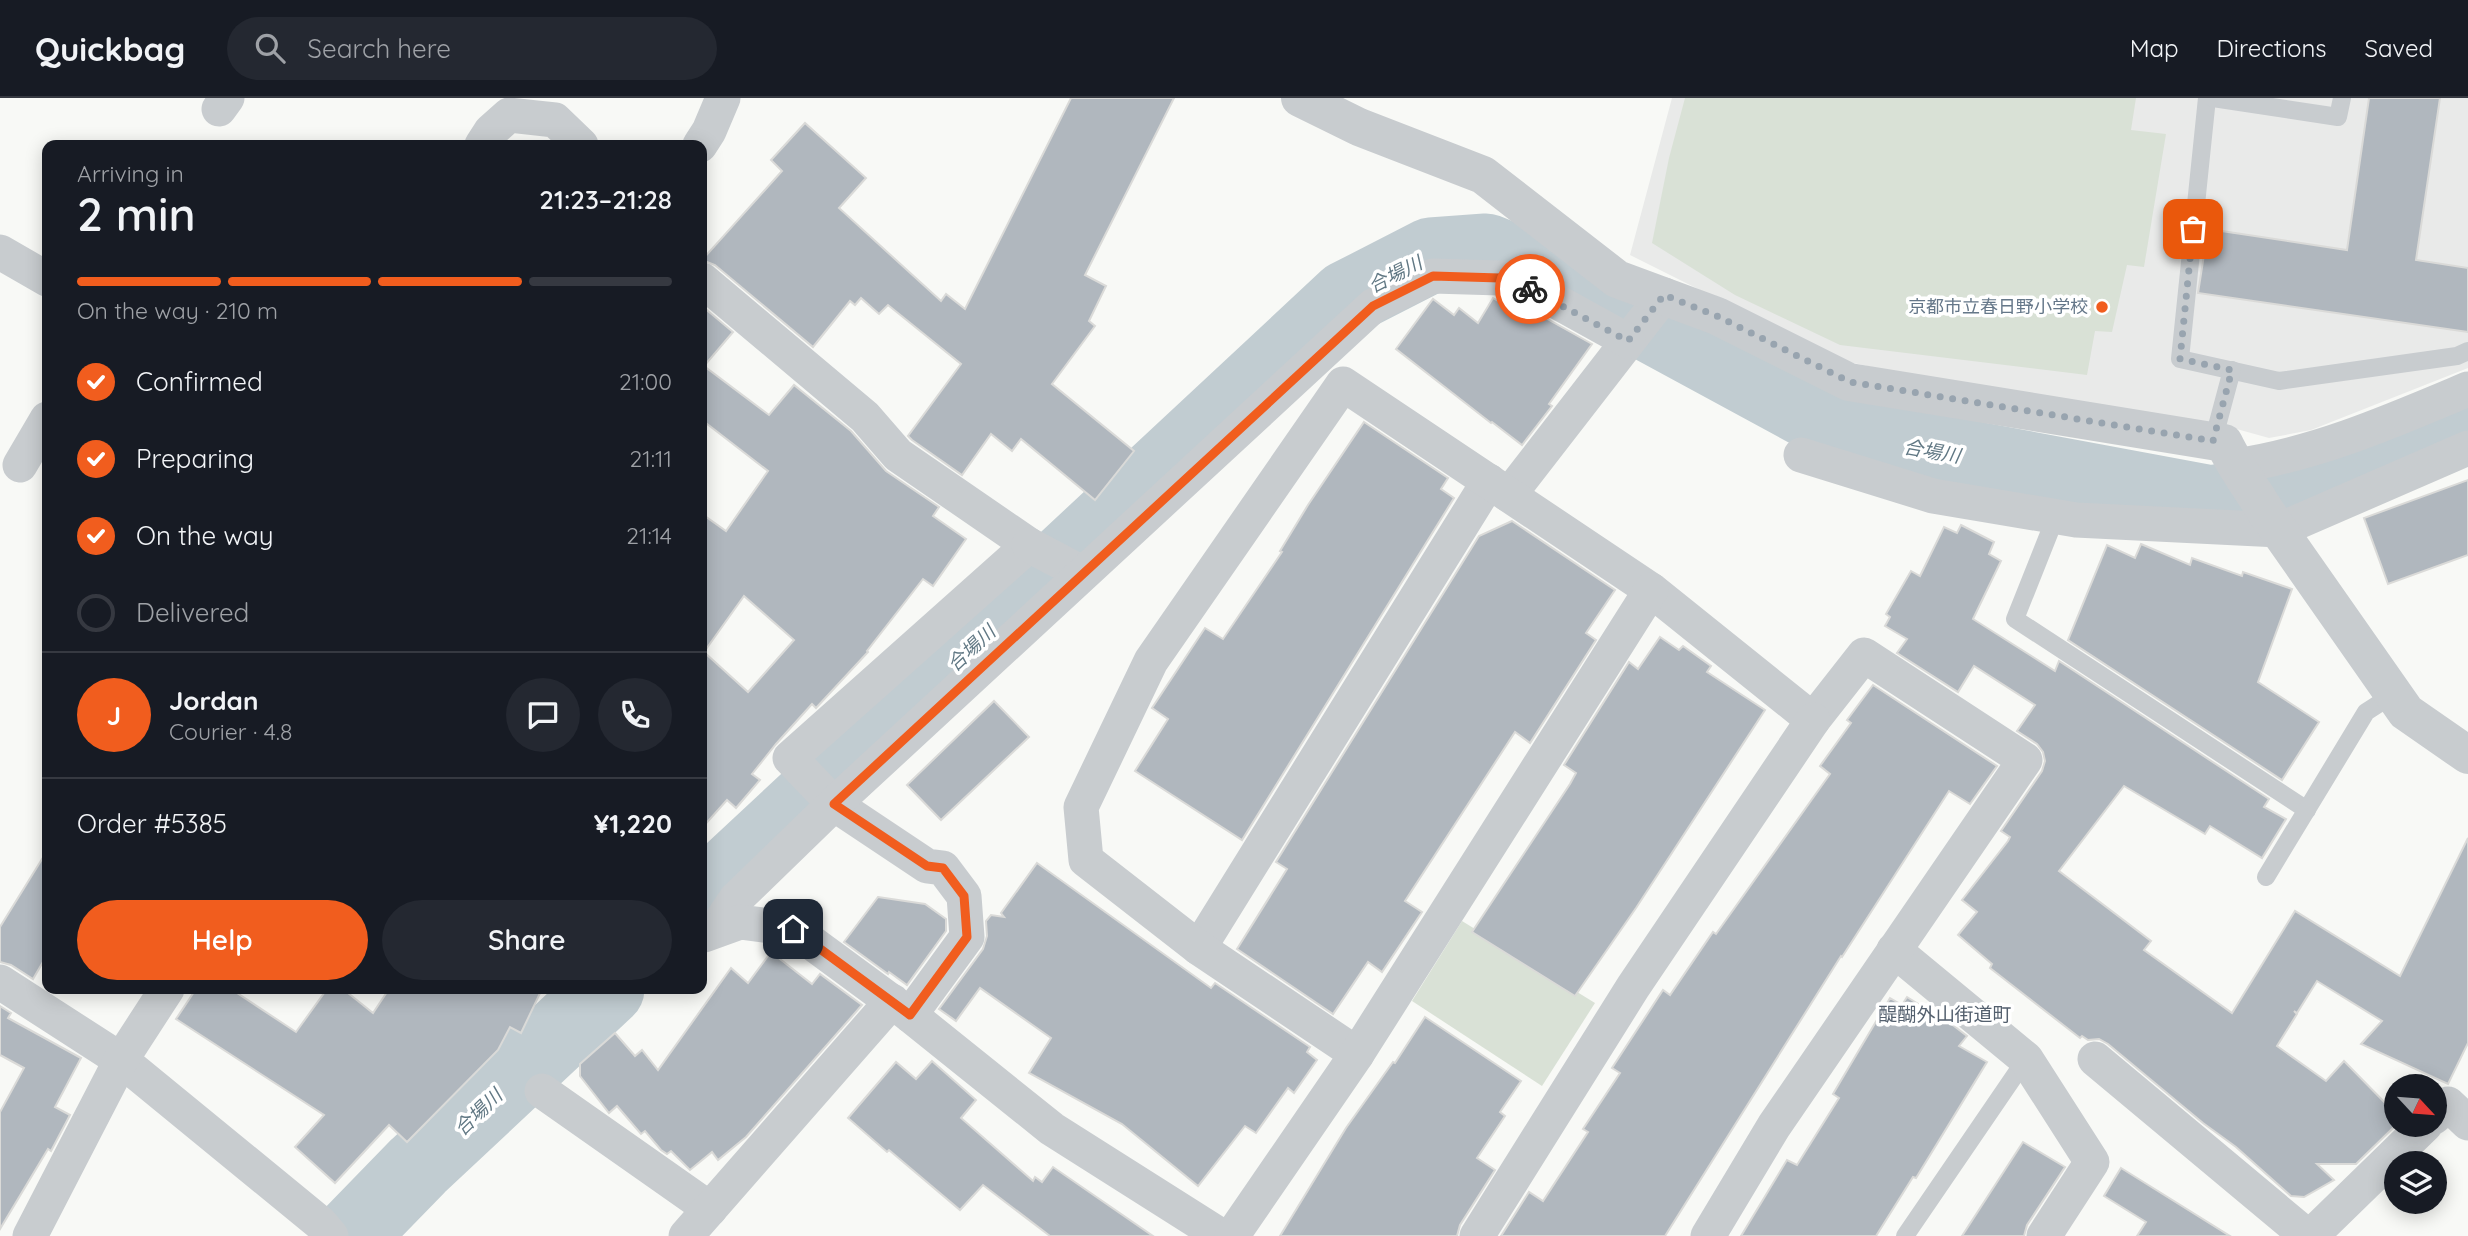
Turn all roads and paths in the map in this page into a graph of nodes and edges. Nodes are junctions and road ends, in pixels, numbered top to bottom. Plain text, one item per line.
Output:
1 (723, 98) edge
2 (1300, 98) edge
3 (2207, 98) edge
4 (2213, 98) edge
5 (2342, 98) edge
6 (485, 140) edge
7 (576, 140) edge
8 (704, 140) edge
9 (0, 252) edge
10 (42, 276) edge
11 (707, 284) edge
12 (1644, 320) junction
13 (2468, 351) edge
14 (2232, 370) junction
15 (2468, 390) edge
16 (42, 428) edge
17 (2468, 448) edge
18 (1801, 455) dead end
19 (2232, 462) junction
20 (22, 466) edge
21 (1499, 488) junction
22 (2056, 516) junction
23 (2273, 521) junction
24 (1058, 560) junction
25 (1651, 590) junction
26 (2394, 694) junction
27 (1813, 720) junction
28 (2468, 755) edge
29 (824, 794) junction
30 (2307, 810) junction
31 (2266, 877) dead end
32 (708, 933) edge
33 (1199, 948) junction
34 (1894, 950) junction
35 (0, 982) edge
36 (164, 994) edge
37 (901, 1008) junction
38 (1357, 1054) junction
39 (2026, 1059) junction
40 (2095, 1059) dead end
41 (121, 1060) junction
42 (542, 1091) dead end
43 (2447, 1105) edge
44 (2468, 1123) edge
45 (2412, 1138) edge
46 (710, 1209) junction
47 (1213, 1233) edge
48 (330, 1234) edge
49 (30, 1236) edge
50 (686, 1236) edge
51 (1477, 1236) edge
52 (1708, 1236) edge
53 (1905, 1236) edge
54 (2044, 1236) edge
55 (2309, 1236) edge

1 - 8 street
2 - 12 street
3 - 14 lane
4 - 5 lane
6 - 7 street
9 - 10 street
11 - 24 street
12 - 19 street
12 - 21 street
12 - 24 street
13 - 14 lane
14 - 19 lane
15 - 19 street
16 - 20 street
17 - 23 street
18 - 22 street
19 - 23 street
21 - 25 street
21 - 33 street
21 - 33 street
22 - 23 street
22 - 30 lane
23 - 26 street
24 - 29 street
24 - 29 street
25 - 27 street
25 - 38 street
26 - 28 street
26 - 30 lane
27 - 34 street
27 - 51 street
29 - 32 street
29 - 37 street
30 - 31 lane
32 - 37 street
33 - 38 street
34 - 39 street
34 - 52 street
35 - 41 street
36 - 41 street
37 - 46 street
37 - 47 street
38 - 47 street
39 - 53 lane
39 - 54 street
40 - 55 street
41 - 48 street
41 - 49 street
42 - 46 street
43 - 44 street
45 - 55 street
46 - 50 street

